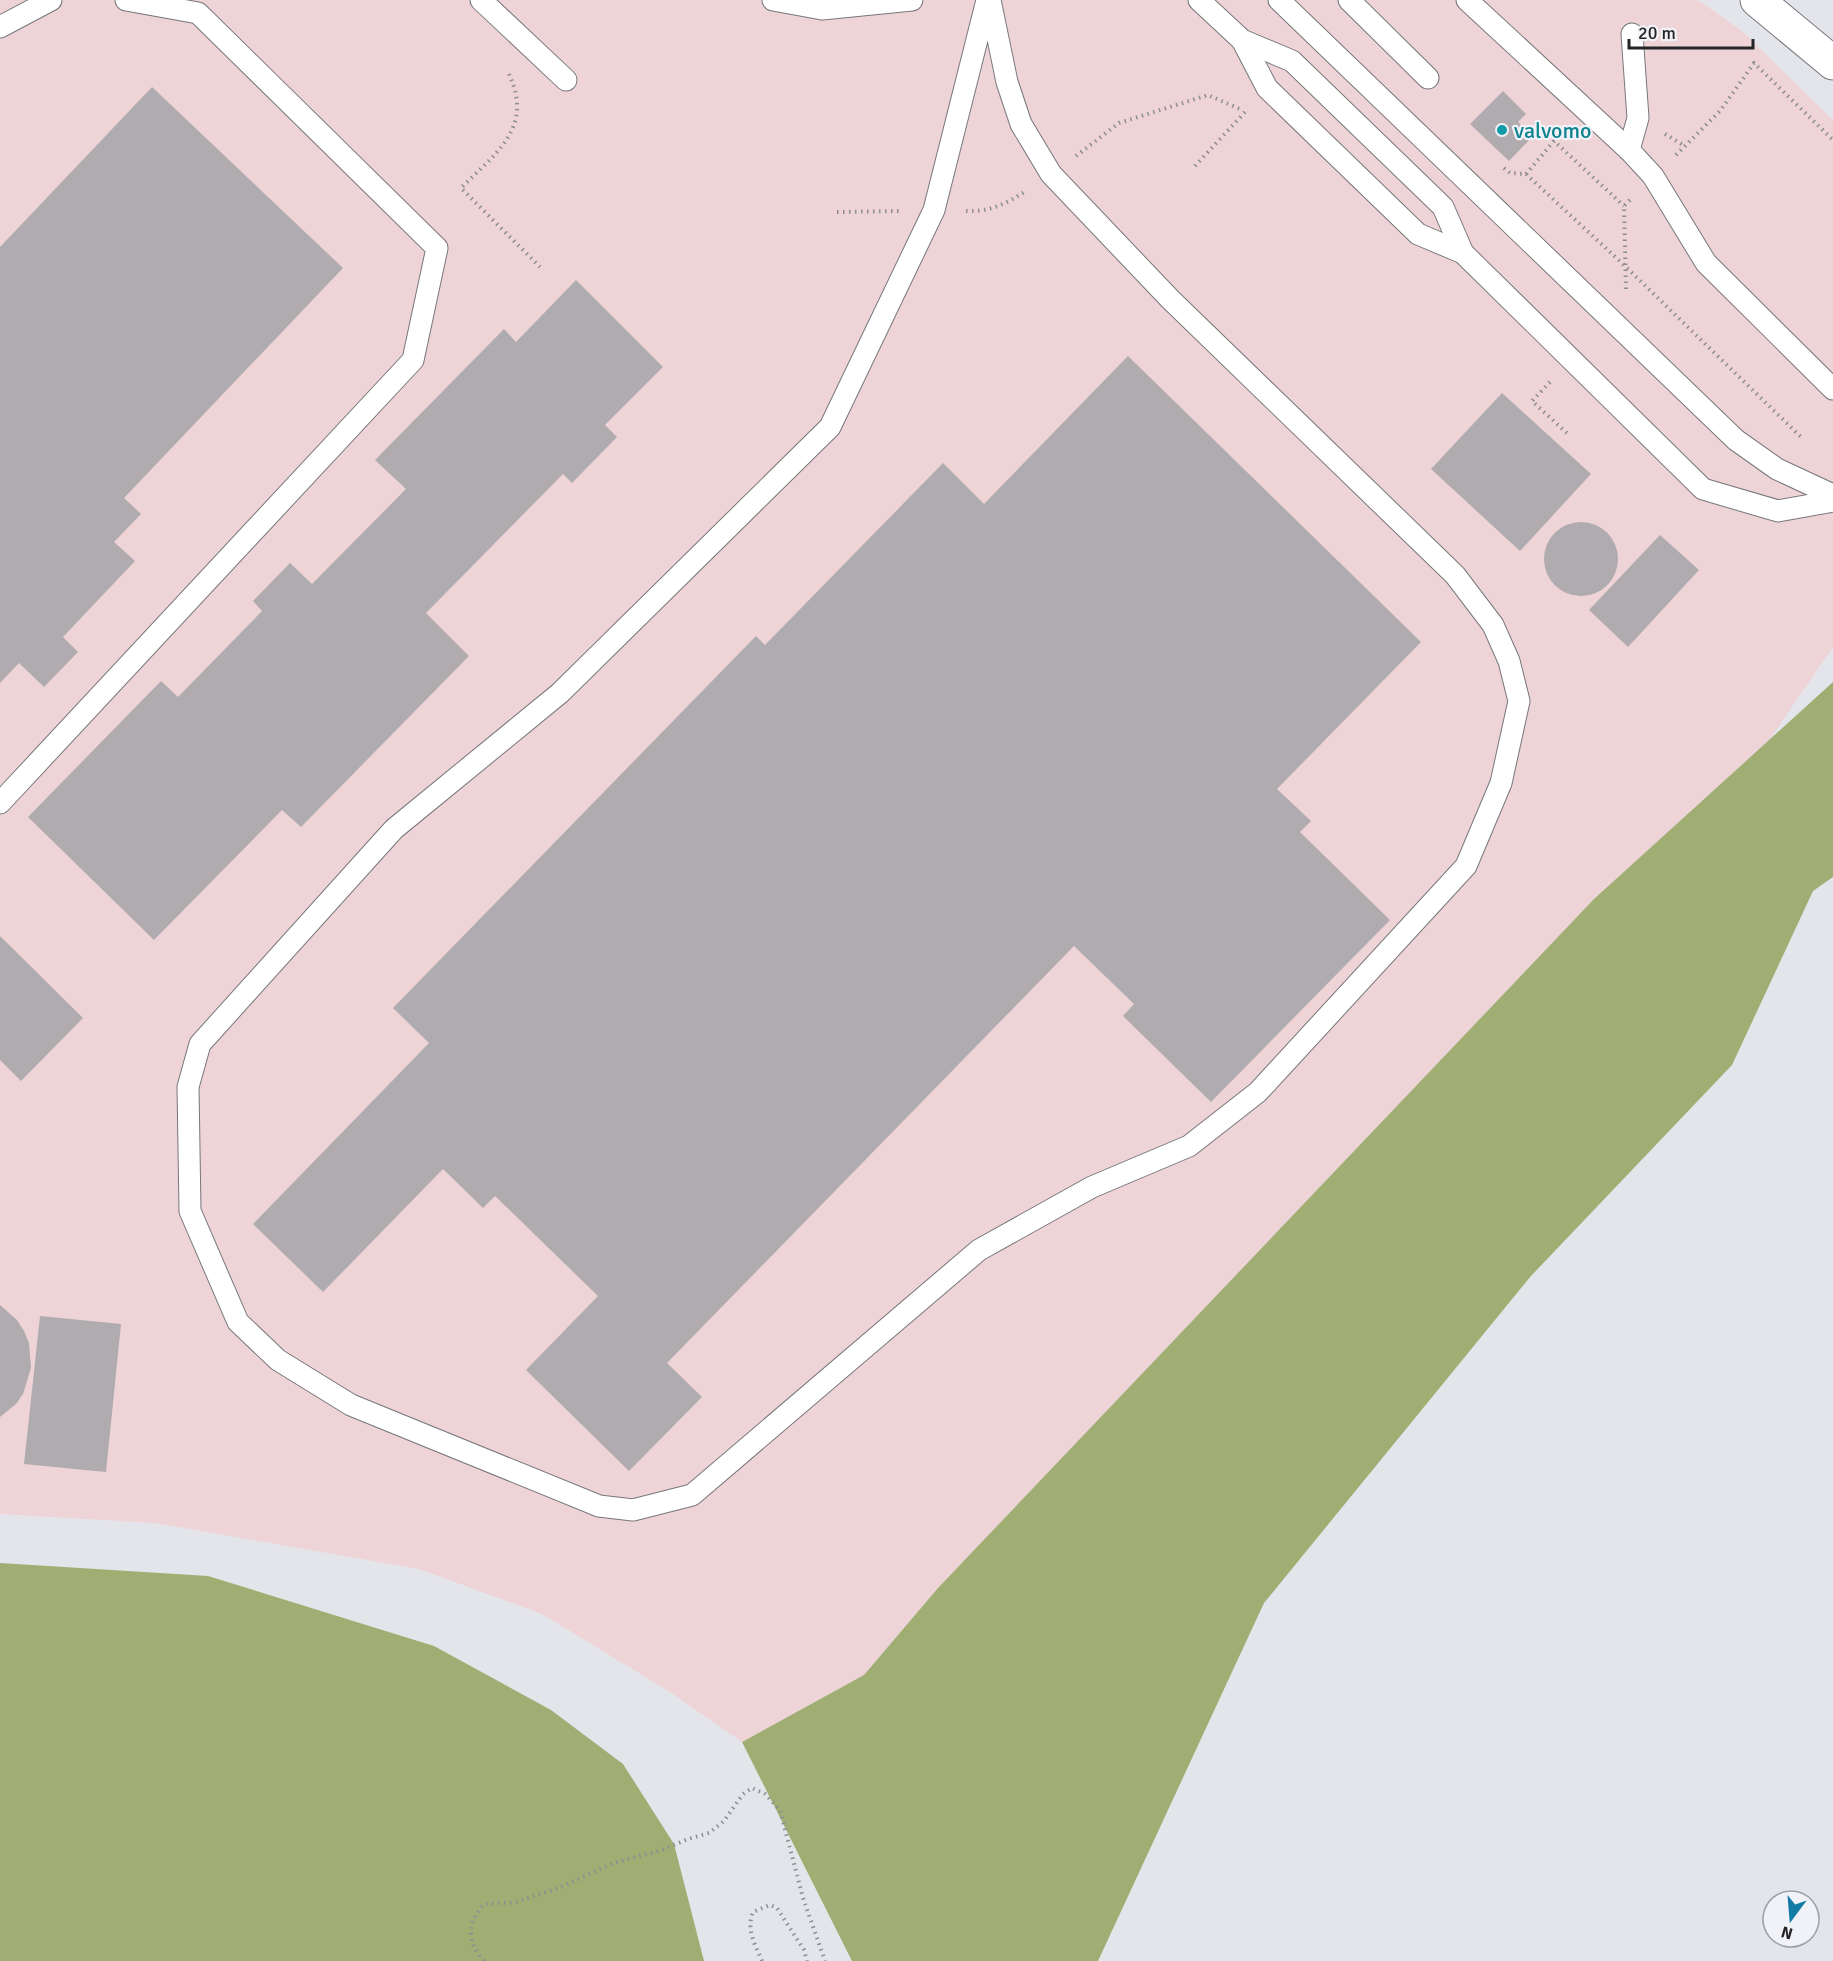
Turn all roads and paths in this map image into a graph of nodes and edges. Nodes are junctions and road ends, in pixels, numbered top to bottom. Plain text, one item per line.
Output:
1 (51, 0) edge
2 (126, 0) edge
3 (481, 0) edge
4 (773, 0) edge
5 (912, 0) edge
6 (988, 0) edge
7 (1199, 0) edge
8 (1349, 0) edge
9 (1467, 0) edge
10 (1757, 0) edge
11 (1288, 3) edge
12 (0, 27) edge
13 (515, 32) junction
14 (1632, 34) dead end
15 (1242, 40) junction
16 (1833, 63) edge
17 (1428, 78) dead end
18 (566, 80) dead end
19 (1833, 140) edge
20 (1629, 150) junction
21 (1503, 167) dead end
22 (1526, 174) junction
23 (1653, 176) junction
24 (1624, 206) junction
25 (1463, 253) junction
26 (1626, 266) junction
27 (540, 267) dead end
28 (1611, 320) junction
29 (1572, 359) junction
30 (1833, 389) edge
31 (1570, 436) dead end
32 (1801, 436) dead end
33 (1833, 495) edge
34 (1833, 501) edge
35 (0, 803) edge
36 (484, 1961) edge
37 (762, 1961) edge
38 (807, 1961) edge
39 (825, 1961) edge

1 - 12 lane
2 - 35 lane
3 - 13 lane
4 - 5 lane
6 - 6 lane
7 - 15 lane
8 - 17 lane
9 - 20 lane
10 - 16 street
11 - 28 lane
13 - 18 lane
13 - 27 path
14 - 20 lane
15 - 25 lane
15 - 25 lane
19 - 23 path
20 - 23 lane
21 - 22 path
22 - 24 path
22 - 26 path
23 - 24 path
23 - 30 lane
24 - 26 path
25 - 29 lane
26 - 28 path
26 - 32 path
28 - 33 lane
29 - 31 path
29 - 34 lane
36 - 39 path
37 - 38 path

